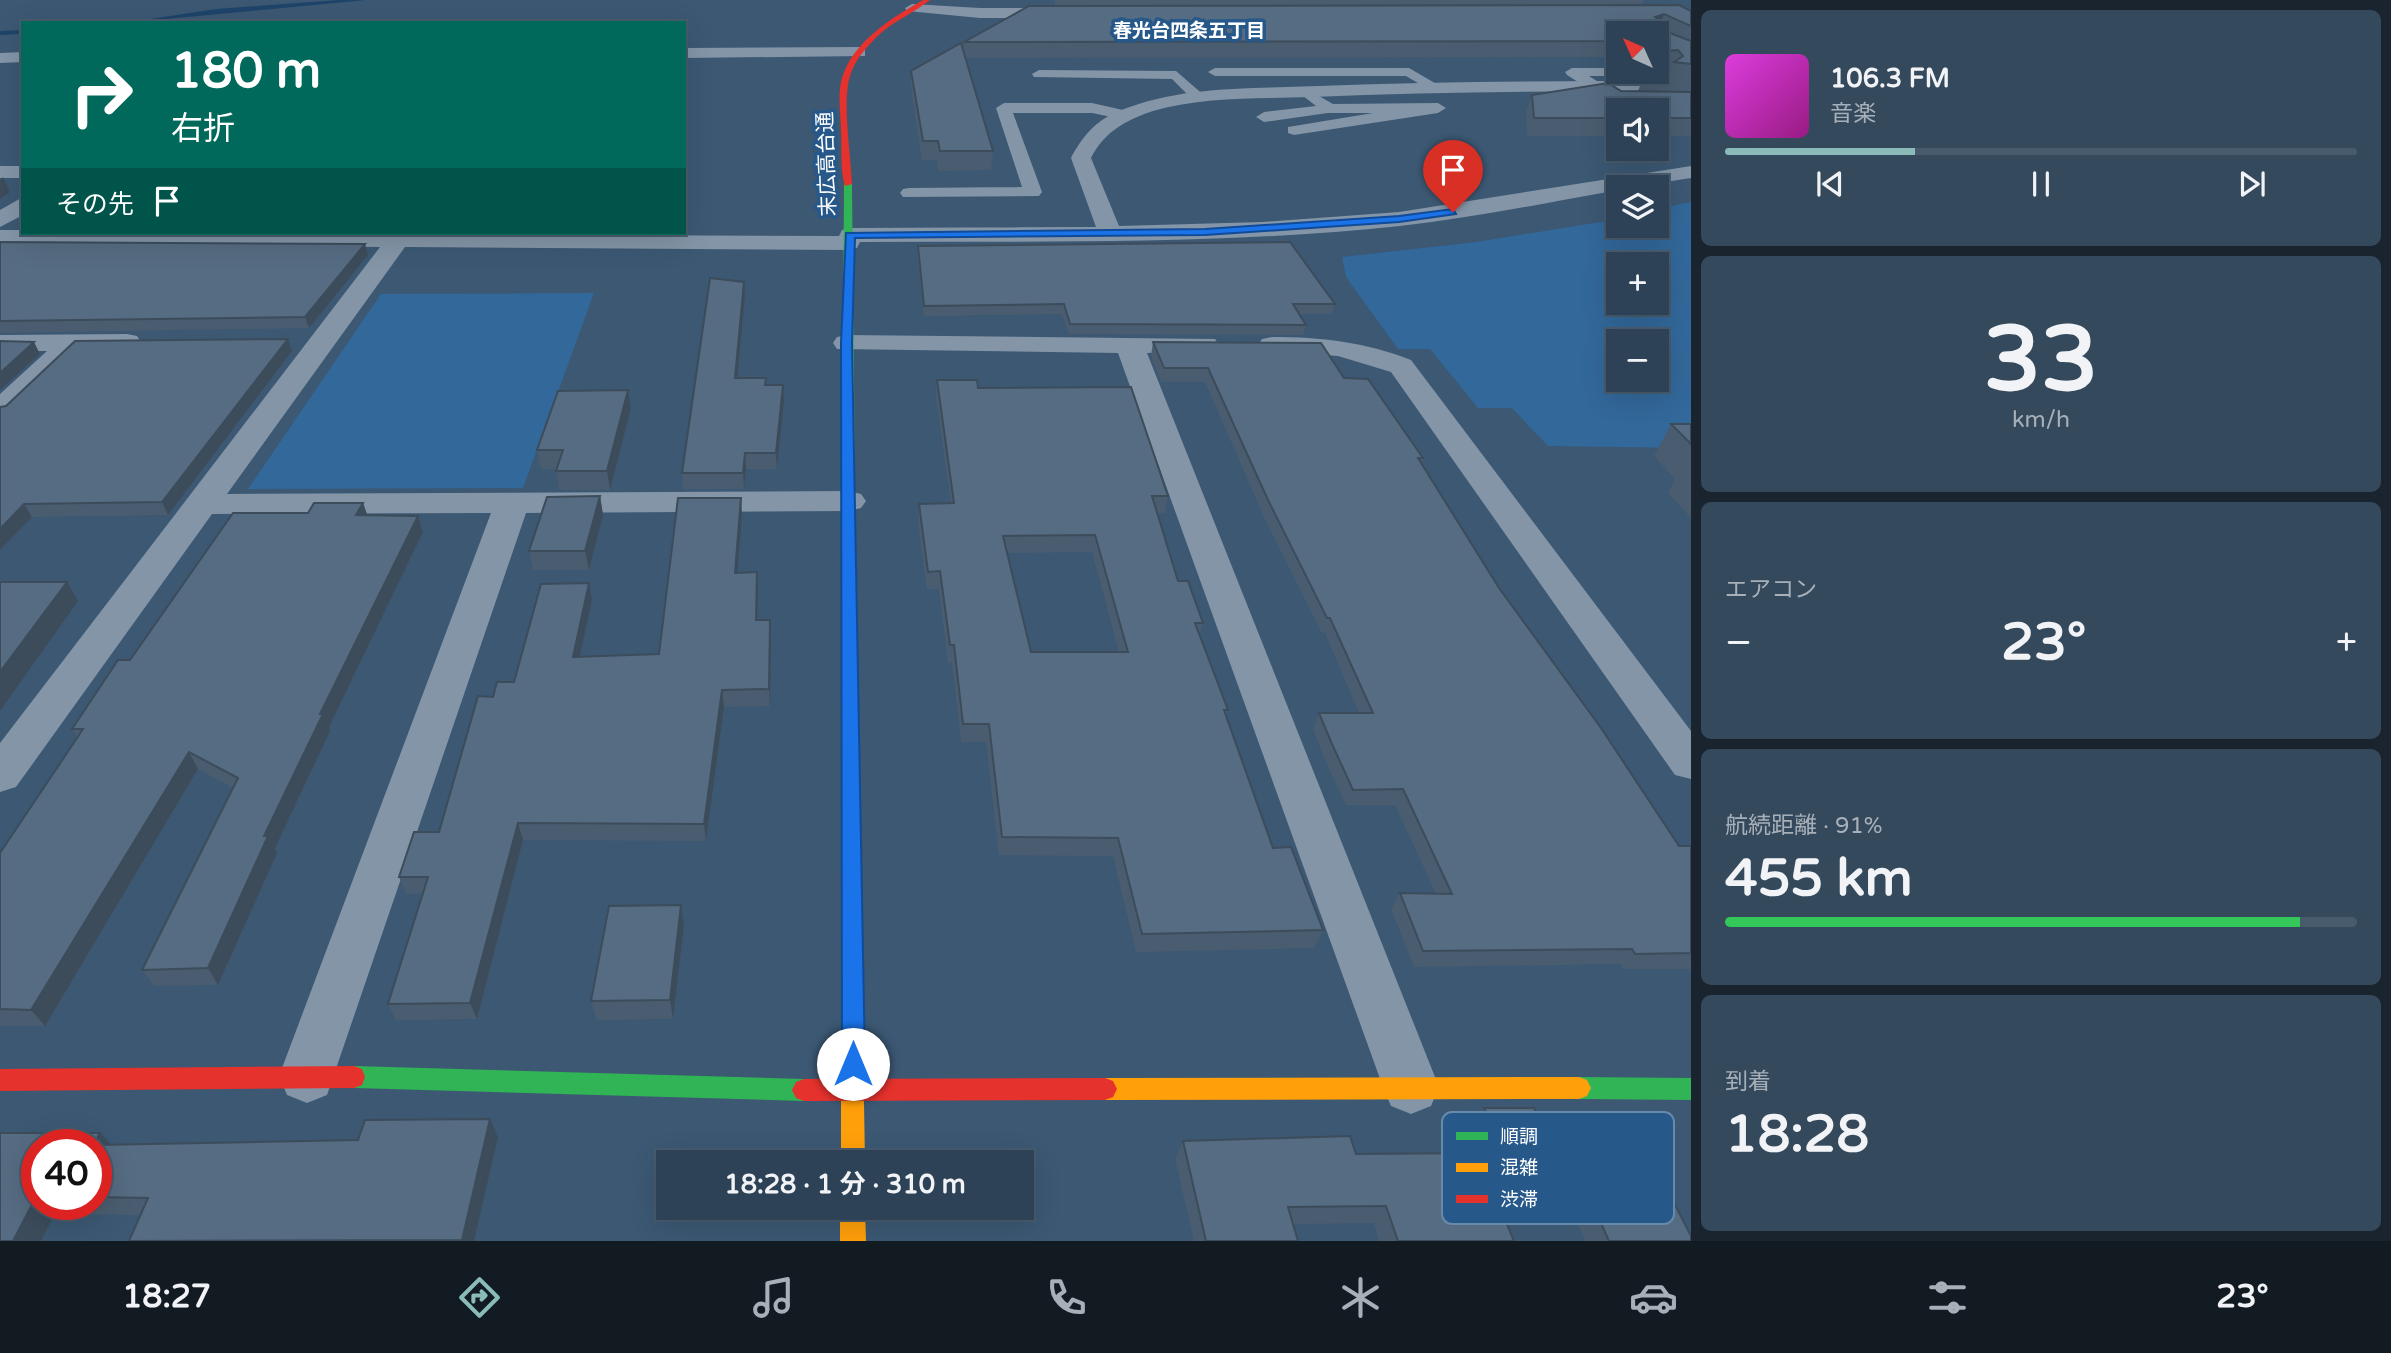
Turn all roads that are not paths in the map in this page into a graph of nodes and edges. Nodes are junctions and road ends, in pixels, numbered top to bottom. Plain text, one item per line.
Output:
1 (920, 4) edge
2 (1090, 13) edge
3 (859, 52) junction
4 (686, 53) edge
5 (21, 57) edge
6 (0, 58) edge
7 (1215, 72) edge
8 (1606, 72) edge
9 (1039, 74) edge
10 (1433, 86) junction
11 (1594, 86) junction
12 (1691, 86) edge
13 (1305, 92) junction
14 (1198, 97) junction
15 (1691, 102) edge
16 (1330, 109) junction
17 (1126, 115) junction
18 (1264, 117) dead end
19 (1294, 130) dead end
20 (0, 172) edge
21 (21, 172) edge
22 (1691, 172) edge
23 (909, 193) dead end
24 (21, 205) edge
25 (0, 220) edge
26 (1110, 232) junction
27 (189, 236) edge
28 (401, 236) edge
29 (615, 236) edge
30 (0, 237) edge
31 (849, 239) junction
32 (156, 341) edge
33 (73, 342) junction
34 (0, 343) edge
35 (847, 343) junction
36 (1129, 344) junction
37 (0, 410) edge
38 (849, 500) junction
39 (512, 503) junction
40 (203, 504) junction
41 (1691, 763) edge
42 (0, 775) edge
43 (307, 1076) junction
44 (0, 1080) edge
45 (1411, 1087) junction
46 (1691, 1089) edge
47 (854, 1091) junction
48 (853, 1150) edge
49 (853, 1220) edge
50 (853, 1241) edge

1 - 2 street
1 - 3 street, 末広高台通
3 - 4 street
3 - 31 street, 末広高台通
5 - 6 street
7 - 10 lane
8 - 11 lane
9 - 14 lane
10 - 11 street
10 - 13 street
11 - 12 street
11 - 15 lane
13 - 14 street
13 - 16 lane
14 - 17 street
16 - 18 lane
16 - 19 lane
17 - 23 lane
17 - 26 street
20 - 21 street
22 - 26 street
24 - 25 street
26 - 31 street
27 - 28 street
27 - 30 street
28 - 29 street
28 - 40 street
29 - 31 street
31 - 35 street, 末広高台通
32 - 33 street
33 - 34 street
33 - 37 street
35 - 36 street
35 - 38 street, 末広高台通
36 - 41 street
36 - 45 street
38 - 39 street
38 - 47 street, 末広高台通
39 - 40 street
39 - 43 street
40 - 42 street
43 - 44 street
43 - 47 street
45 - 46 street
45 - 47 street
47 - 48 street, 末広高台通
49 - 50 street

